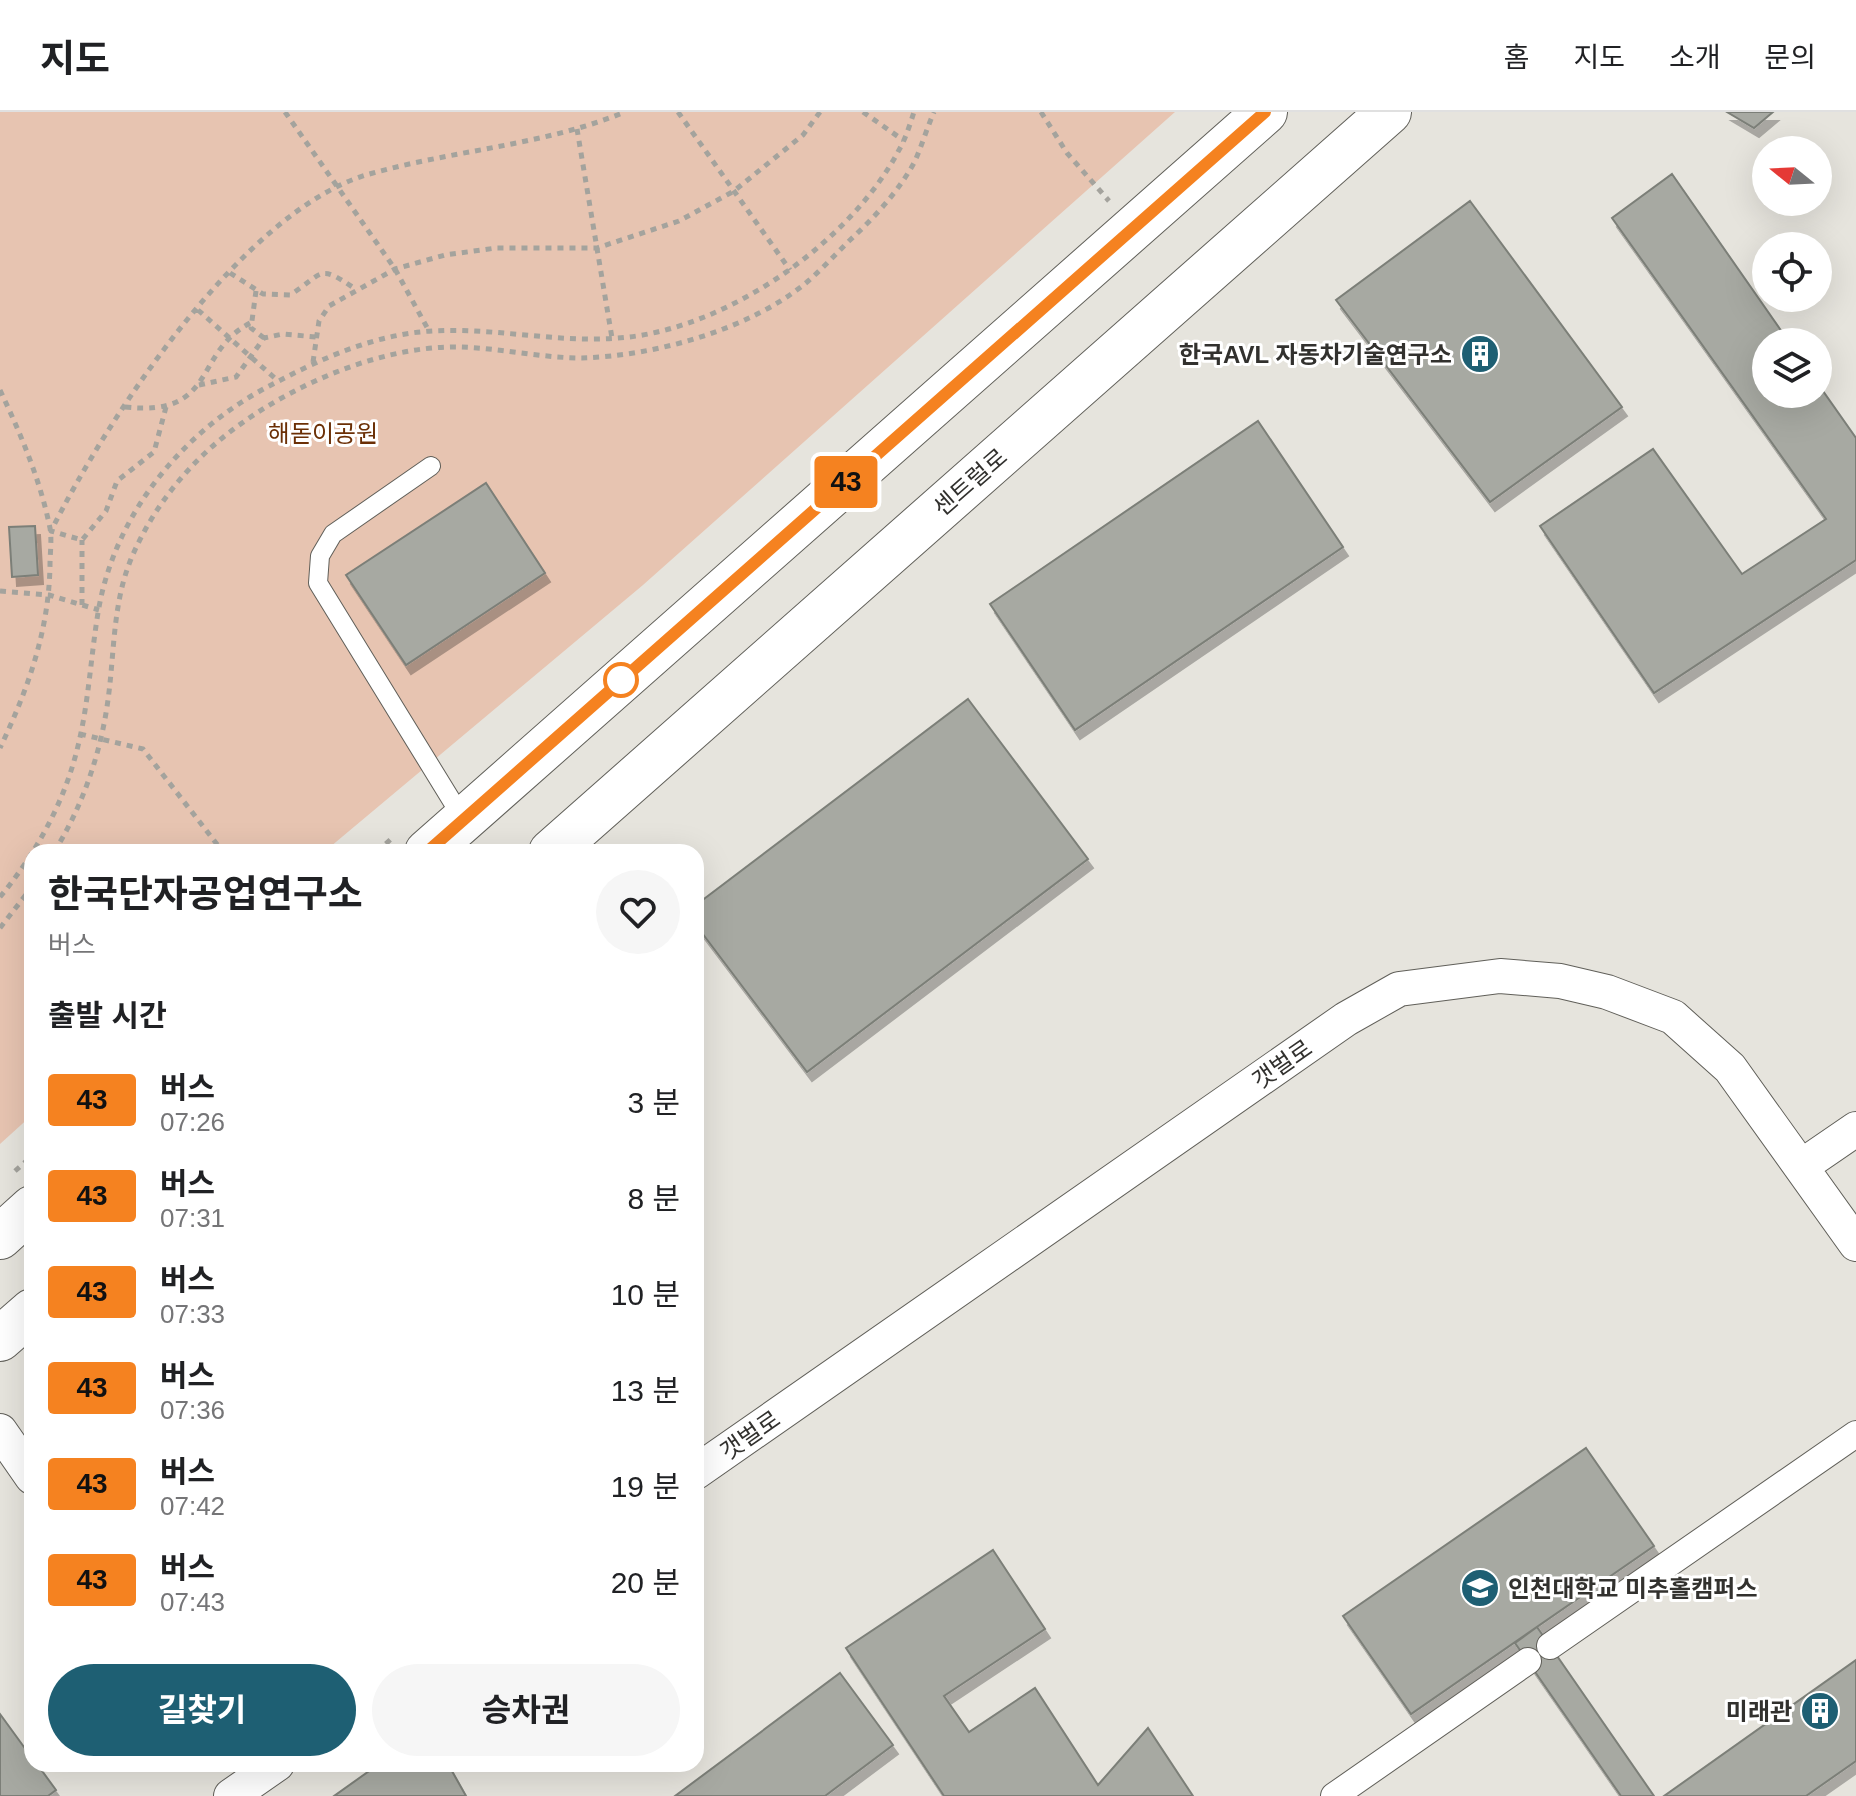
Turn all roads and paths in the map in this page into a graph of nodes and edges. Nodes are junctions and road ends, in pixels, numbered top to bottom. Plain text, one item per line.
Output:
1 (285, 112) edge
2 (625, 112) edge
3 (678, 112) edge
4 (820, 112) edge
5 (863, 112) edge
6 (914, 112) edge
7 (934, 112) edge
8 (1041, 112) edge
9 (1265, 112) edge
10 (1389, 112) edge
11 (577, 129) junction
12 (903, 140) junction
13 (338, 189) junction
14 (734, 191) junction
15 (1113, 205) dead end
16 (597, 248) junction
17 (395, 269) junction
18 (790, 270) junction
19 (230, 273) junction
20 (358, 290) junction
21 (256, 291) junction
22 (198, 310) junction
23 (252, 322) junction
24 (429, 331) junction
25 (227, 336) junction
26 (316, 337) junction
27 (264, 338) junction
28 (612, 338) junction
29 (252, 358) junction
30 (313, 363) junction
31 (278, 381) junction
32 (199, 385) junction
33 (0, 390) edge
34 (125, 407) junction
35 (166, 407) junction
36 (431, 466) dead end
37 (51, 531) junction
38 (82, 540) junction
39 (0, 591) edge
40 (49, 595) junction
41 (82, 605) junction
42 (99, 610) junction
43 (80, 734) junction
44 (100, 738) junction
45 (0, 748) edge
46 (463, 819) junction
47 (36, 844) edge
48 (59, 844) edge
49 (217, 844) edge
50 (436, 844) edge
51 (560, 844) edge
52 (24, 861) edge
53 (0, 897) edge
54 (24, 897) edge
55 (0, 928) edge
56 (1856, 1129) edge
57 (1802, 1166) junction
58 (24, 1215) edge
59 (0, 1237) edge
60 (1856, 1244) edge
61 (24, 1318) edge
62 (0, 1339) edge
63 (0, 1431) edge
64 (1856, 1434) edge
65 (24, 1466) edge
66 (704, 1466) edge
67 (1550, 1646) dead end
68 (1528, 1661) dead end
69 (263, 1772) edge
70 (238, 1786) edge
71 (1334, 1796) edge

1 - 13 path
2 - 11 path
3 - 14 path
4 - 14 path
5 - 12 path
6 - 12 path
7 - 44 path
8 - 15 path
9 - 46 main road
10 - 51 main road, 센트럴로
11 - 13 path
11 - 16 path
12 - 18 path
13 - 17 path
13 - 19 path
14 - 16 path
14 - 18 path
16 - 17 path
16 - 28 path
17 - 20 path
17 - 24 path
18 - 28 path
19 - 21 path
19 - 22 path
20 - 21 path
20 - 26 path
21 - 23 path
22 - 25 path
22 - 34 path
23 - 25 path
23 - 27 path
24 - 28 path
24 - 30 path
25 - 29 path
25 - 32 path
26 - 27 path
26 - 30 path
27 - 29 path
29 - 31 path
29 - 32 path
30 - 31 path
31 - 42 path
32 - 35 path
33 - 37 path
34 - 35 path
34 - 37 path
35 - 38 path
36 - 46 lane
37 - 38 path
37 - 40 path
38 - 41 path
39 - 40 path
40 - 41 path
40 - 45 path
41 - 42 path
42 - 43 path
43 - 44 path
43 - 47 path
44 - 48 path
44 - 49 path
46 - 50 main road
52 - 53 path
54 - 55 path
56 - 57 street
57 - 60 street, 갯벌로
57 - 66 street, 갯벌로
58 - 59 main road
61 - 62 main road
63 - 65 street
64 - 67 street
68 - 71 street
69 - 70 street

